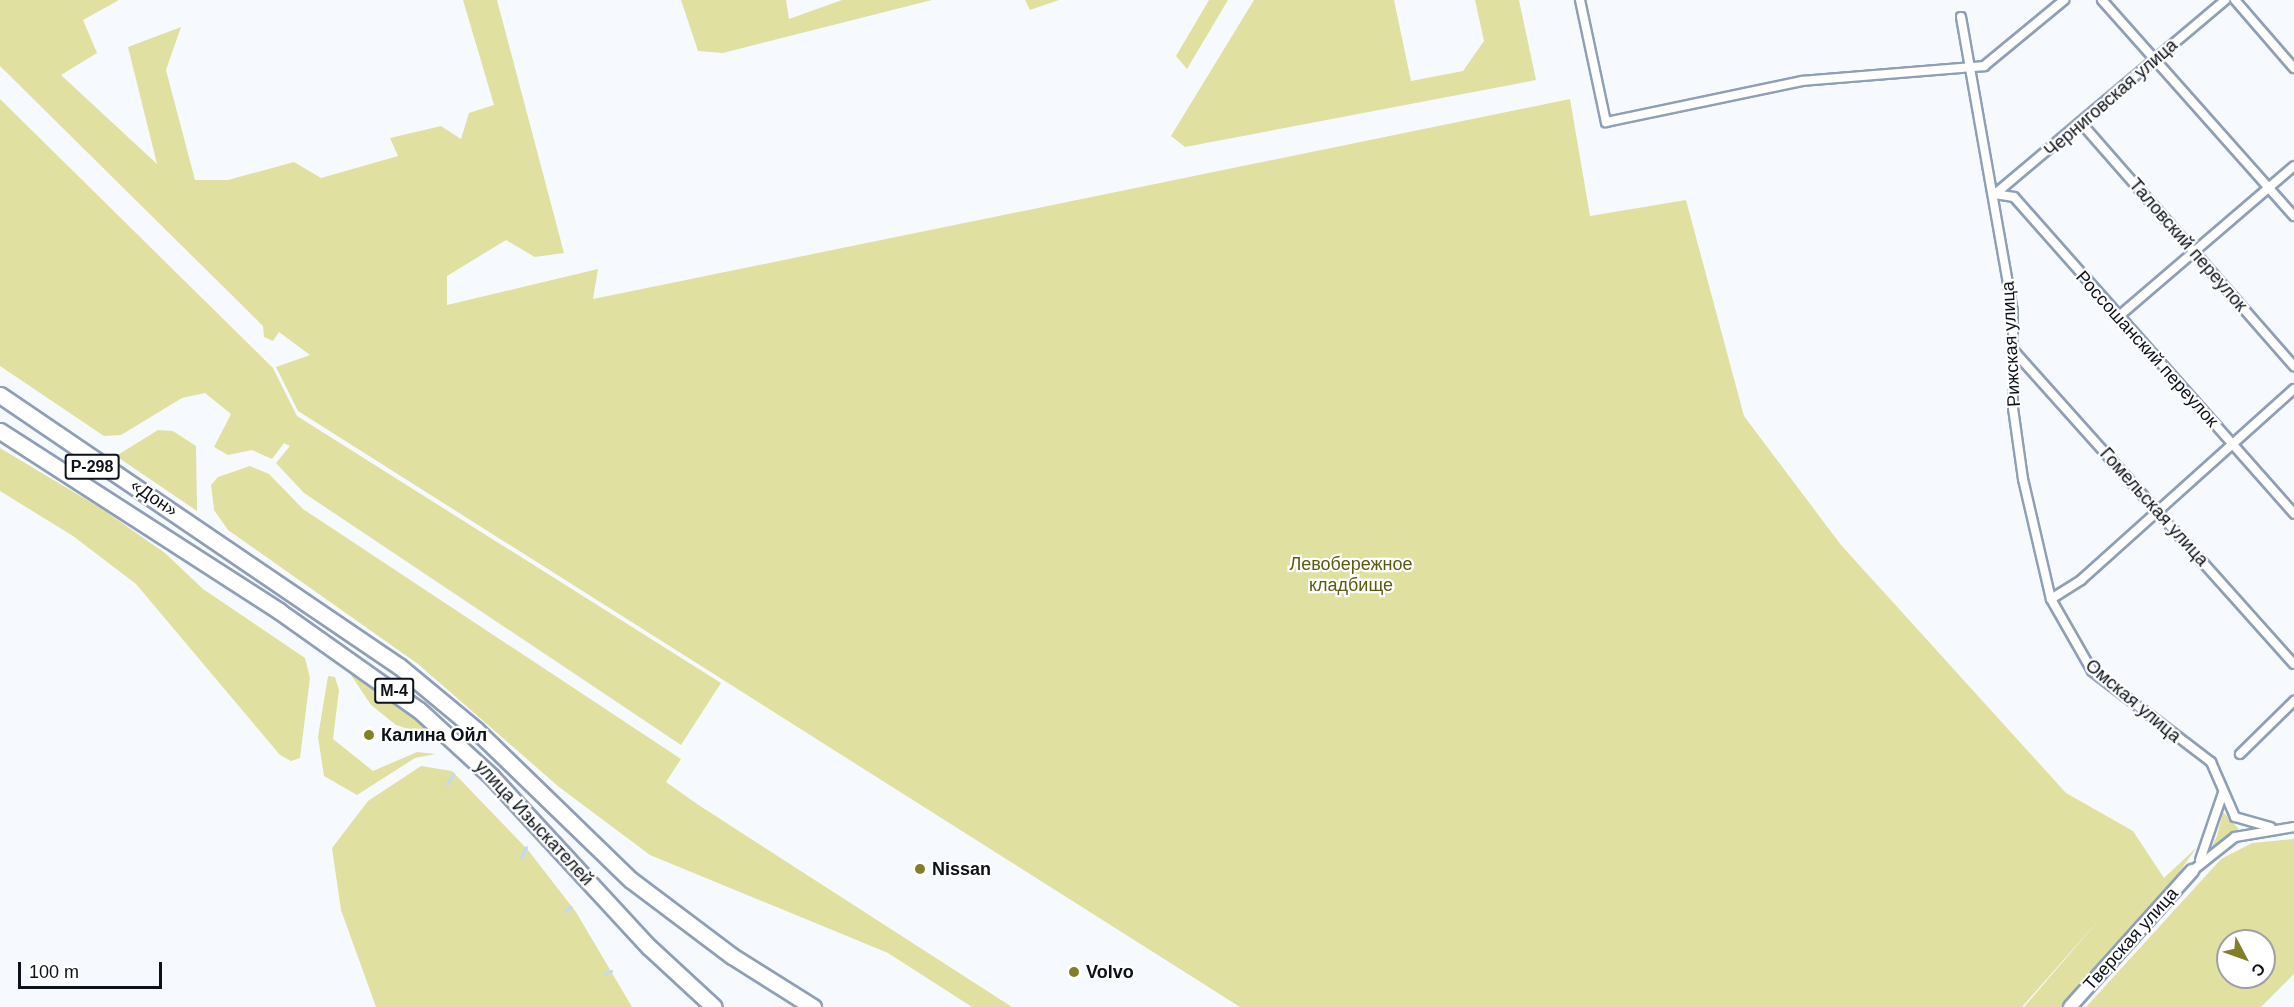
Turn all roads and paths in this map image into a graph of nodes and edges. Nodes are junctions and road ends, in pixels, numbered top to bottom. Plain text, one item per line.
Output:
1 (1580, 0) edge
2 (2064, 0) edge
3 (2102, 0) edge
4 (2225, 0) edge
5 (2235, 0) edge
6 (1961, 17) dead end
7 (2154, 58) junction
8 (2294, 68) edge
9 (1973, 69) junction
10 (2082, 124) junction
11 (2294, 166) edge
12 (2268, 186) junction
13 (1995, 194) junction
14 (2294, 216) edge
15 (2194, 252) junction
16 (2119, 316) junction
17 (2013, 350) junction
18 (2294, 366) edge
19 (0, 384) edge
20 (2294, 389) edge
21 (0, 395) edge
22 (0, 406) edge
23 (0, 422) edge
24 (0, 431) edge
25 (2231, 443) junction
26 (100, 495) junction
27 (2157, 513) junction
28 (2294, 514) edge
29 (189, 521) junction
30 (2051, 599) junction
31 (2294, 664) edge
32 (2294, 701) edge
33 (2240, 754) dead end
34 (2223, 793) junction
35 (2271, 827) junction
36 (2294, 827) edge
37 (2192, 871) junction
38 (714, 1007) edge
39 (813, 1007) edge
40 (2070, 1007) edge

1 - 9 street
2 - 9 street
3 - 7 street
4 - 7 street, Черниговская улица
5 - 8 street
6 - 9 street, Рижская улица
7 - 10 street, Черниговская улица
7 - 12 street
9 - 13 street, Рижская улица
10 - 13 street, Черниговская улица
10 - 15 street, Таловский переулок
11 - 12 street
12 - 14 street
12 - 15 street
13 - 16 street, Россошанский переулок
13 - 17 street, Рижская улица
15 - 16 street
15 - 18 street, Таловский переулок
16 - 25 street, Россошанский переулок
17 - 27 street, Гомельская улица
17 - 30 street, Рижская улица
19 - 29 highway
20 - 25 street
21 - 29 highway, «Дон» / М-4
22 - 29 highway, Р-298
23 - 26 highway, Р-298
24 - 26 highway, М-4
25 - 27 street
25 - 28 street, Россошанский переулок
26 - 38 highway, улица Изыскателей / М-4
27 - 30 street
27 - 31 street, Гомельская улица
29 - 39 highway, улица Изыскателей / М-4
30 - 34 street, Омская улица
32 - 33 street
34 - 35 street, Омская улица
34 - 37 street
35 - 36 street
35 - 37 street
37 - 40 street, Тверская улица

